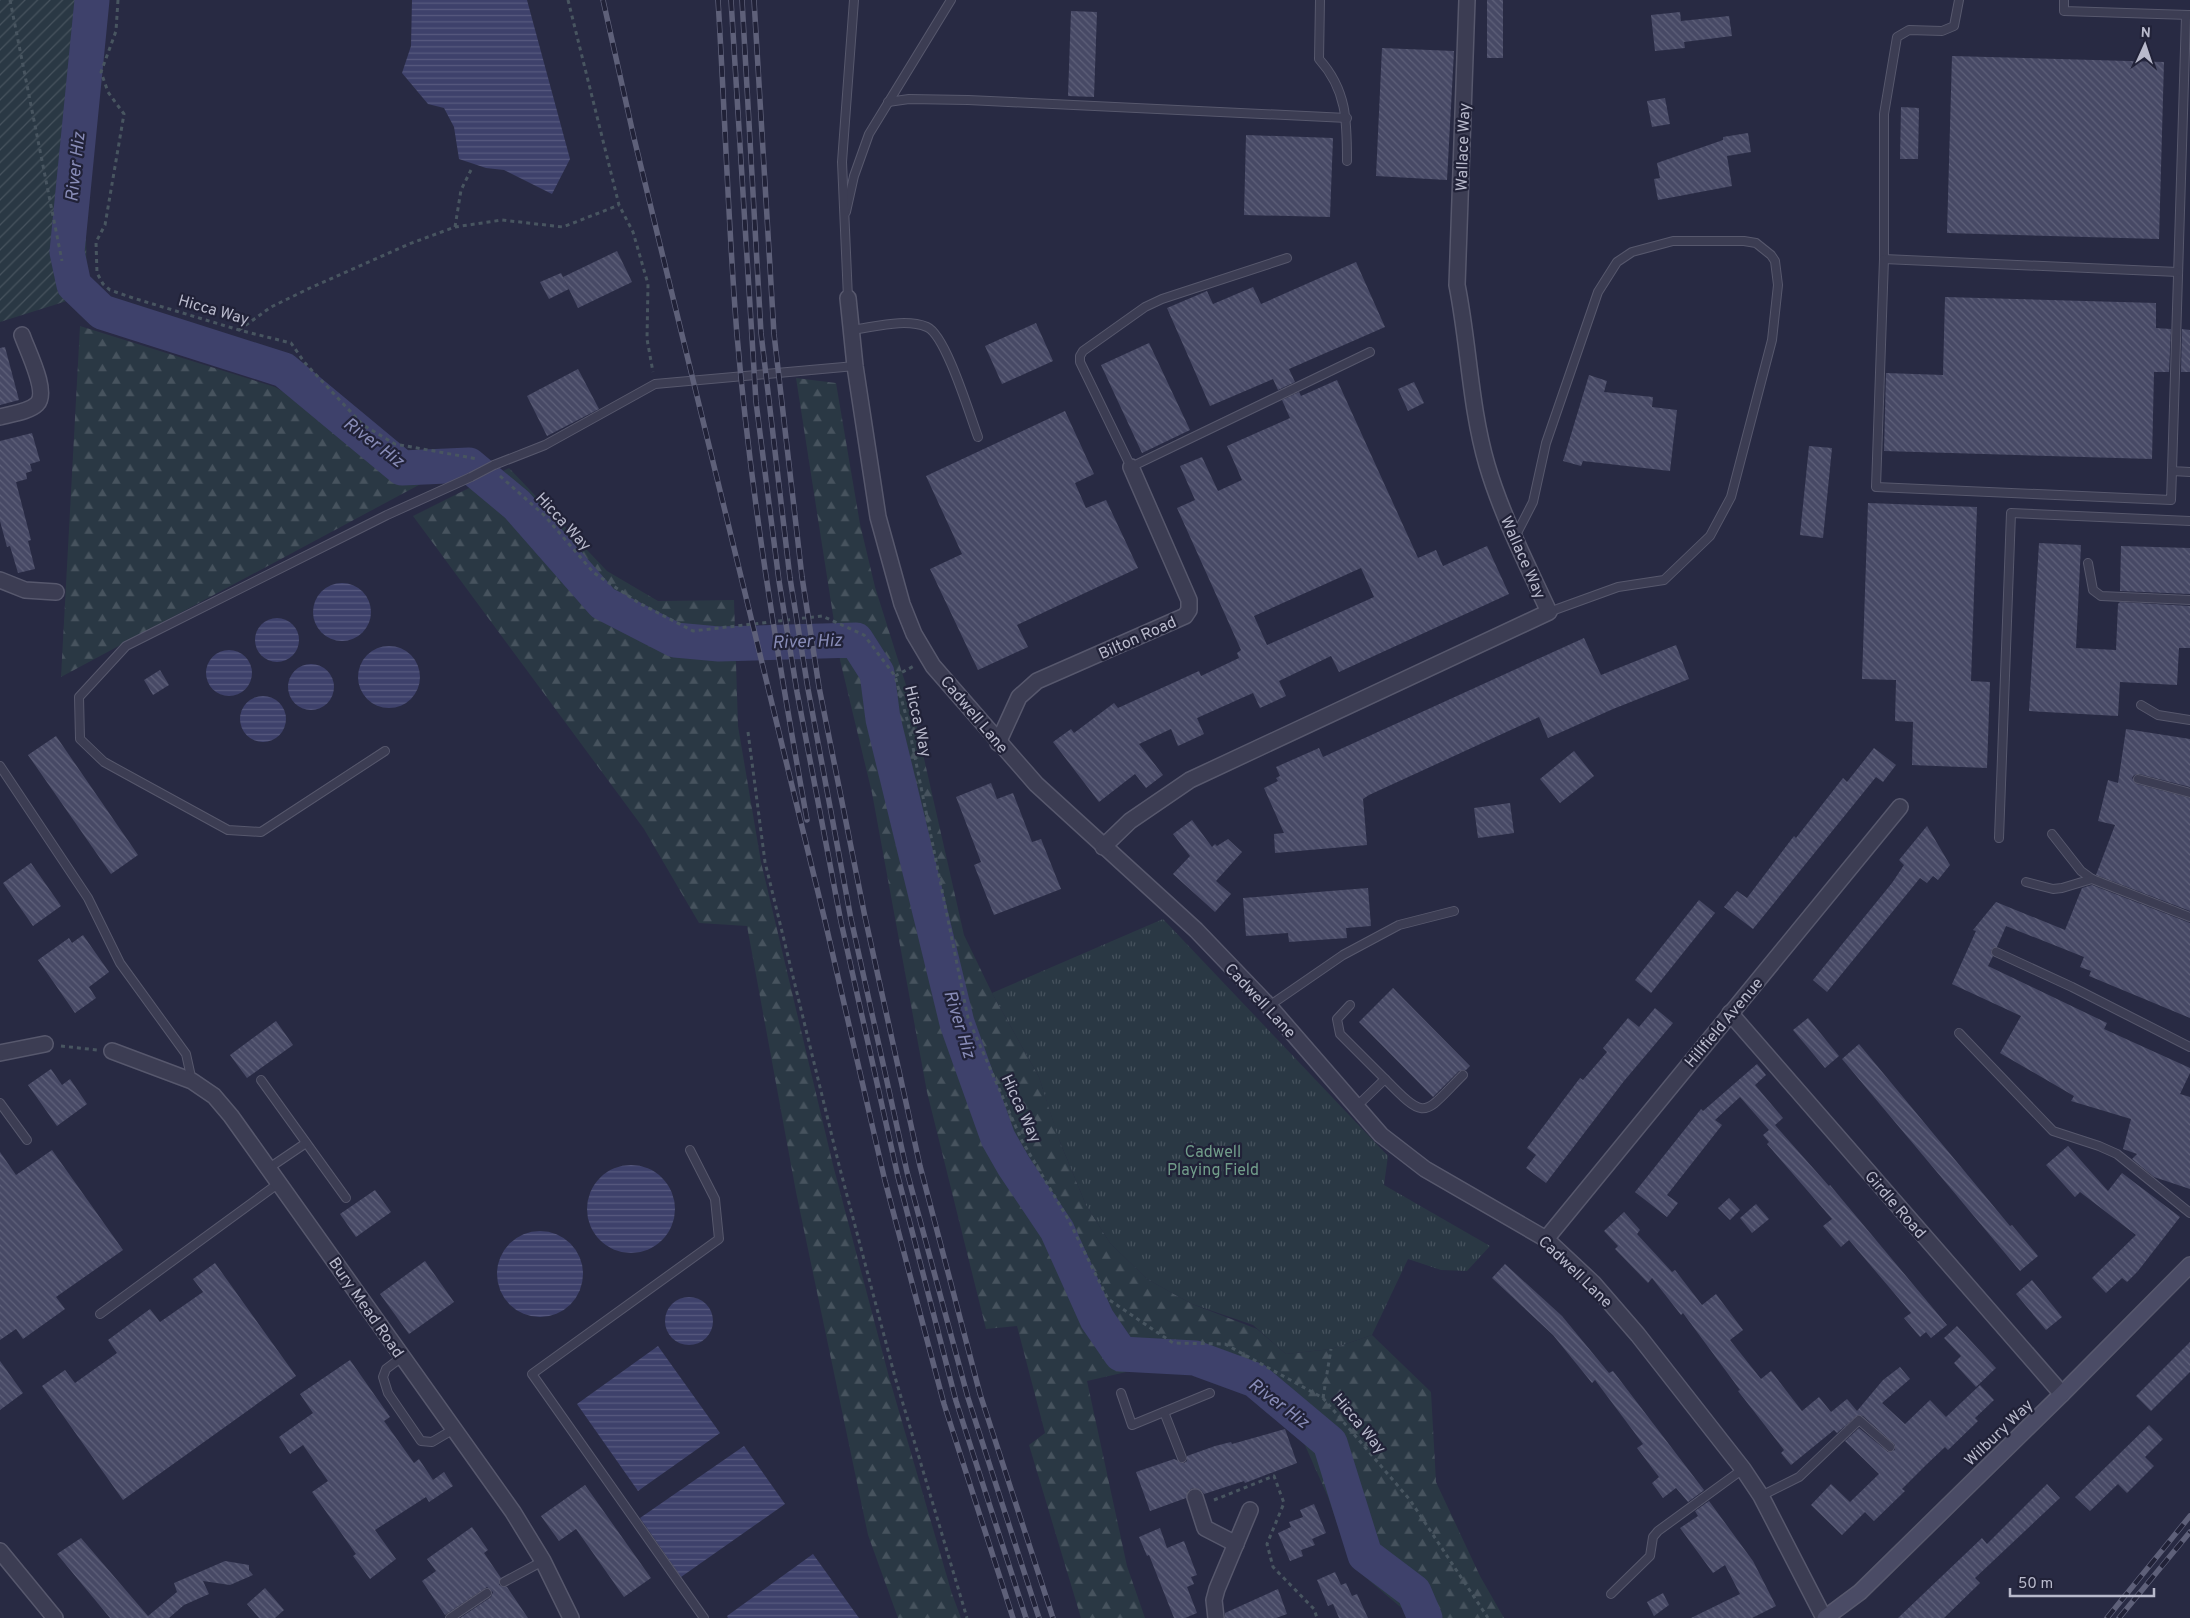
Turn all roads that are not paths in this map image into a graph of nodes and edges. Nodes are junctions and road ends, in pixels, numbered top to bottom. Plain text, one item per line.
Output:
1 (854, 0) edge
2 (951, 0) edge
3 (1320, 0) edge
4 (1467, 0) edge
5 (1959, 0) edge
6 (2064, 0) edge
7 (2188, 16) edge
8 (888, 102) junction
9 (1347, 118) junction
10 (1347, 160) dead end
11 (844, 226) junction
12 (1287, 258) dead end
13 (1884, 260) junction
14 (2178, 272) junction
15 (848, 298) joint
16 (851, 330) junction
17 (22, 335) dead end
18 (1370, 352) dead end
19 (855, 366) junction
20 (0, 417) edge
21 (978, 437) dead end
22 (1130, 467) junction
23 (2172, 471) junction
24 (2190, 472) edge
25 (2190, 521) edge
26 (1515, 537) junction
27 (2088, 563) dead end
28 (0, 580) edge
29 (56, 592) dead end
30 (2190, 600) edge
31 (1549, 612) junction
32 (2141, 705) dead end
33 (2190, 720) edge
34 (998, 743) junction
35 (385, 751) dead end
36 (0, 766) edge
37 (2138, 779) dead end
38 (2190, 793) edge
39 (1900, 807) dead end
40 (2052, 834) dead end
41 (1999, 838) dead end
42 (1104, 847) junction
43 (2092, 879) junction
44 (2026, 882) dead end
45 (1454, 911) dead end
46 (2190, 917) edge
47 (1996, 952) dead end
48 (1350, 1005) dead end
49 (1269, 1006) junction
50 (1730, 1013) junction
51 (1960, 1033) dead end
52 (45, 1044) road end
53 (2190, 1047) edge
54 (112, 1051) road end
55 (0, 1053) edge
56 (1463, 1075) dead end
57 (1385, 1079) junction
58 (261, 1080) dead end
59 (192, 1081) junction
60 (0, 1103) edge
61 (1356, 1107) junction
62 (27, 1140) dead end
63 (306, 1143) junction
64 (690, 1150) dead end
65 (269, 1168) junction
66 (279, 1183) junction
67 (346, 1198) dead end
68 (2190, 1213) edge
69 (1546, 1239) junction
70 (2190, 1265) edge
71 (100, 1314) dead end
72 (402, 1357) junction
73 (1121, 1393) dead end
74 (1210, 1393) dead end
75 (2062, 1394) junction
76 (1164, 1412) junction
77 (454, 1428) junction
78 (1890, 1447) dead end
79 (1182, 1458) dead end
80 (1743, 1469) junction
81 (1760, 1496) junction
82 (1197, 1502) road end
83 (1250, 1510) dead end
84 (1236, 1544) junction
85 (0, 1551) edge
86 (543, 1561) junction
87 (504, 1582) dead end
88 (487, 1593) dead end
89 (1611, 1594) dead end
90 (55, 1618) edge
91 (450, 1618) edge
92 (571, 1618) edge
93 (704, 1618) edge
94 (1216, 1618) edge
95 (1824, 1618) edge

1 - 11 lane
2 - 8 lane
3 - 9 lane
4 - 26 street, Wallace Way
5 - 13 lane
6 - 7 lane
7 - 14 lane
8 - 9 lane
8 - 11 lane
9 - 10 lane
11 - 15 lane
12 - 22 lane
13 - 14 lane
13 - 23 lane
14 - 23 lane
15 - 16 street, Cadwell Lane
16 - 19 street, Cadwell Lane
16 - 21 lane
17 - 20 street
18 - 22 lane
19 - 34 street, Cadwell Lane
19 - 35 lane, bridge
22 - 34 street, Bilton Road
23 - 24 lane
25 - 41 lane
26 - 31 street, Wallace Way
26 - 31 lane
27 - 30 lane
28 - 29 street
31 - 42 street, Wallace Way
32 - 33 lane
34 - 42 street, Cadwell Lane
36 - 59 lane
37 - 38 lane
39 - 50 street, Hillfield Avenue
40 - 43 lane
42 - 49 street, Cadwell Lane
43 - 44 lane
43 - 46 lane
45 - 49 lane
47 - 53 lane
48 - 57 lane
49 - 61 street, Cadwell Lane
50 - 69 street, Hillfield Avenue
50 - 75 street, Girdle Road
51 - 68 lane
52 - 55 street
54 - 59 street, Bury Mead Road
56 - 57 lane
57 - 61 lane
58 - 63 lane
59 - 65 street, Bury Mead Road
60 - 62 lane
61 - 69 street, Cadwell Lane
63 - 65 lane
63 - 67 lane
64 - 93 lane
65 - 66 street, Bury Mead Road
66 - 71 lane
66 - 72 street, Bury Mead Road
69 - 80 street, Cadwell Lane
70 - 75 street, Wilbury Way
72 - 77 street, Bury Mead Road
72 - 77 lane
73 - 76 lane
74 - 76 lane
75 - 95 street, Wilbury Way
76 - 79 lane
77 - 86 street, Bury Mead Road
78 - 81 lane
80 - 81 street, Cadwell Lane
80 - 89 lane
81 - 95 street, Cadwell Lane
82 - 84 street
83 - 84 street
84 - 94 street
85 - 90 street
86 - 87 lane
86 - 92 street, Bury Mead Road
88 - 91 lane

